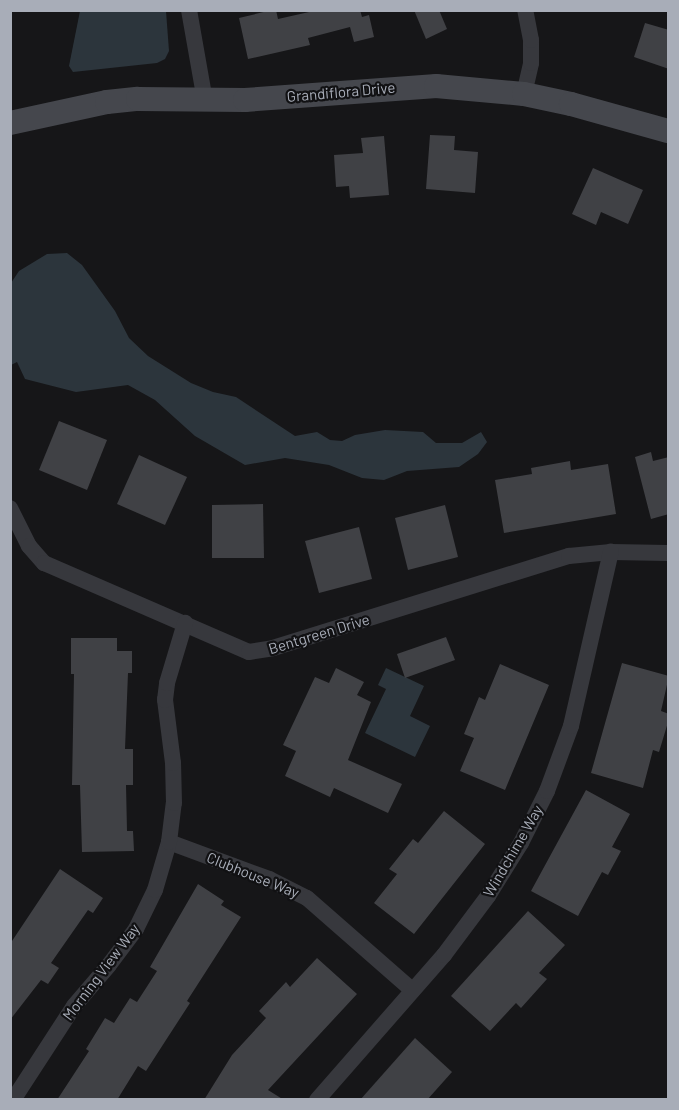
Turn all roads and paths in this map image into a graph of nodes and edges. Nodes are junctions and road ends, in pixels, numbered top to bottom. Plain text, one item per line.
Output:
1 (189, 10) edge
2 (525, 10) edge
3 (524, 94) junction
4 (205, 101) junction
5 (10, 123) edge
6 (669, 131) edge
7 (10, 507) edge
8 (611, 552) junction
9 (669, 553) edge
10 (185, 622) junction
11 (169, 842) junction
12 (412, 990) junction
13 (13, 1100) edge
14 (317, 1100) edge

1 - 4 street
2 - 3 street
3 - 4 street, Grandiflora Drive
3 - 6 street, Grandiflora Drive
4 - 5 street, Grandiflora Drive
7 - 10 street, Bentgreen Drive
8 - 9 street, Bentgreen Drive
8 - 10 street, Bentgreen Drive
8 - 12 street, Windchime Way
10 - 11 street, Morning View Way
11 - 12 street, Clubhouse Way
11 - 13 street, Morning View Way
12 - 14 street, Windchime Way

